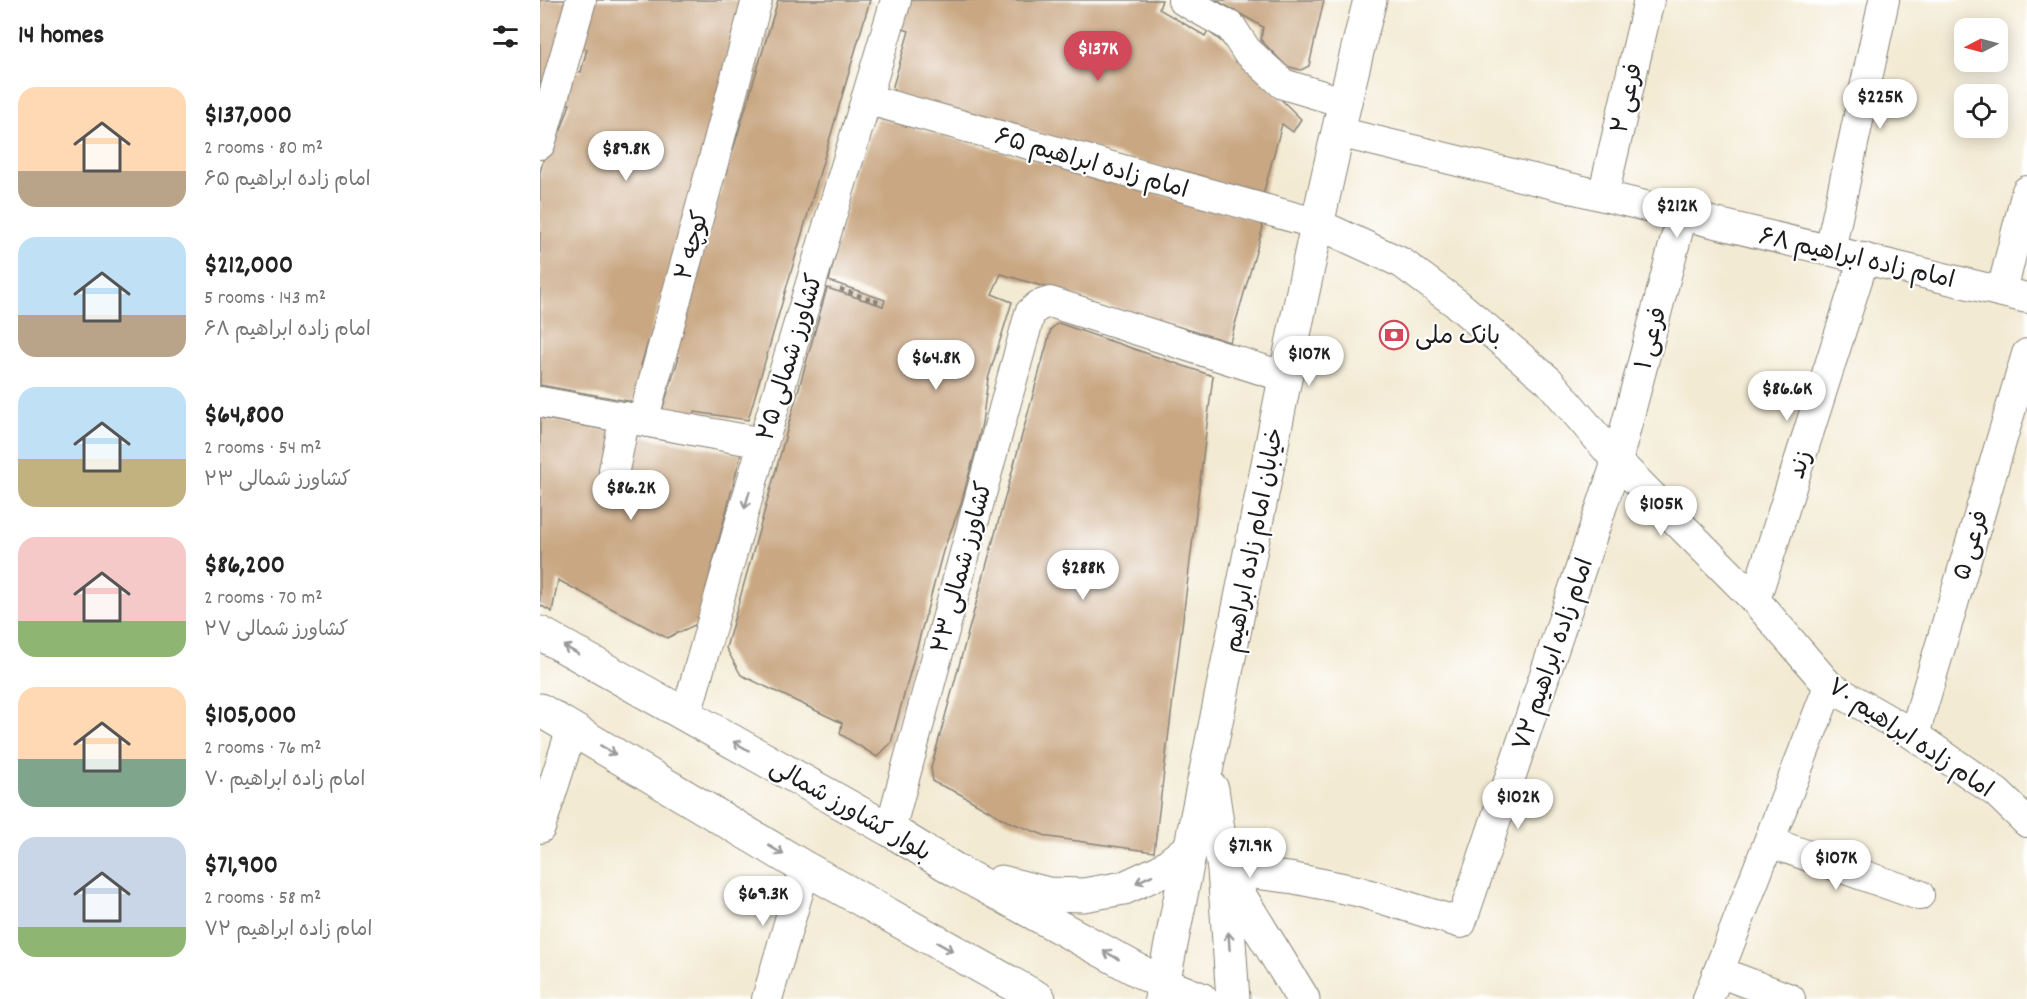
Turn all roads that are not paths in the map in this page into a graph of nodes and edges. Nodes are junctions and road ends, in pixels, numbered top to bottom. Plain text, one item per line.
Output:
1 (581, 0) edge
2 (757, 0) edge
3 (896, 0) edge
4 (1183, 0) edge
5 (1370, 0) edge
6 (1649, 0) edge
7 (1884, 0) edge
8 (866, 99) junction
9 (1341, 117) junction
10 (540, 144) edge
11 (2027, 190) edge
12 (1603, 196) junction
13 (1683, 215) junction
14 (1318, 225) junction
15 (1830, 250) junction
16 (1864, 258) junction
17 (2014, 295) edge
18 (2027, 354) edge
19 (1285, 377) junction
20 (540, 402) edge
21 (634, 419) junction
22 (763, 443) junction
23 (1617, 461) junction
24 (614, 470) dead end
25 (1755, 600) junction
26 (540, 633) edge
27 (1829, 686) junction
28 (540, 710) edge
29 (686, 715) junction
30 (572, 728) junction
31 (1914, 735) junction
32 (1208, 765) junction
33 (2027, 822) edge
34 (540, 828) edge
35 (890, 830) junction
36 (1769, 842) junction
37 (1192, 846) junction
38 (805, 868) junction
39 (1224, 870) junction
40 (957, 871) junction
41 (1919, 895) dead end
42 (1713, 985) edge
43 (1162, 991) edge
44 (1032, 996) edge
45 (767, 999) edge
46 (1200, 999) edge
47 (1233, 999) edge
48 (1303, 999) edge
49 (1790, 999) edge

1 - 10 street
2 - 21 street, کوچه ۲
3 - 8 street, کشاورز شمالی ۲۵
4 - 9 street, امام زاده ابراهیم ۶۸
5 - 9 main road, خیابان امام زاده ابراهیم
6 - 12 street, فرعی ۲
7 - 15 street
8 - 14 street, امام زاده ابراهیم ۶۵
8 - 22 street, کشاورز شمالی ۲۵
9 - 12 street, امام زاده ابراهیم ۶۸
9 - 14 main road, خیابان امام زاده ابراهیم
11 - 17 street
12 - 13 street, امام زاده ابراهیم ۶۸
13 - 15 street, امام زاده ابراهیم ۶۸
13 - 23 street, فرعی ۱
14 - 19 main road, خیابان امام زاده ابراهیم
14 - 23 street, امام زاده ابراهیم ۷۰
15 - 16 street, امام زاده ابراهیم ۶۸
16 - 17 street, امام زاده ابراهیم ۶۸
16 - 25 street, زند
18 - 31 street, فرعی ۵
19 - 32 main road, خیابان امام زاده ابراهیم
19 - 35 street, کشاورز شمالی ۲۳
20 - 21 street
21 - 22 street
21 - 24 street, کوچه ۲
22 -> 29 street, کشاورز شمالی ۲۵
23 - 25 street, امام زاده ابراهیم ۷۰
23 - 39 street, امام زاده ابراهیم ۷۲
25 - 27 street, امام زاده ابراهیم ۷۰
29 -> 26 main road, بلوار کشاورز شمالی
27 - 31 street, امام زاده ابراهیم ۷۰
27 - 36 street
28 - 30 main road
35 -> 29 main road, بلوار کشاورز شمالی
30 - 34 street
30 -> 38 main road
31 - 33 street, امام زاده ابراهیم ۷۰
32 - 37 main road, خیابان امام زاده ابراهیم
32 - 39 main road, خیابان امام زاده ابراهیم
35 - 40 main road, بلوار کشاورز شمالی
36 - 41 street
36 - 42 street
37 -> 40 main road
37 - 43 main road, خیابان امام زاده ابراهیم
38 -> 44 main road
38 - 45 street
47 -> 39 main road, خیابان امام زاده ابراهیم
39 - 48 main road
43 -> 40 main road, بلوار کشاورز شمالی
42 - 49 street
43 - 46 main road, بلوار کشاورز شمالی

